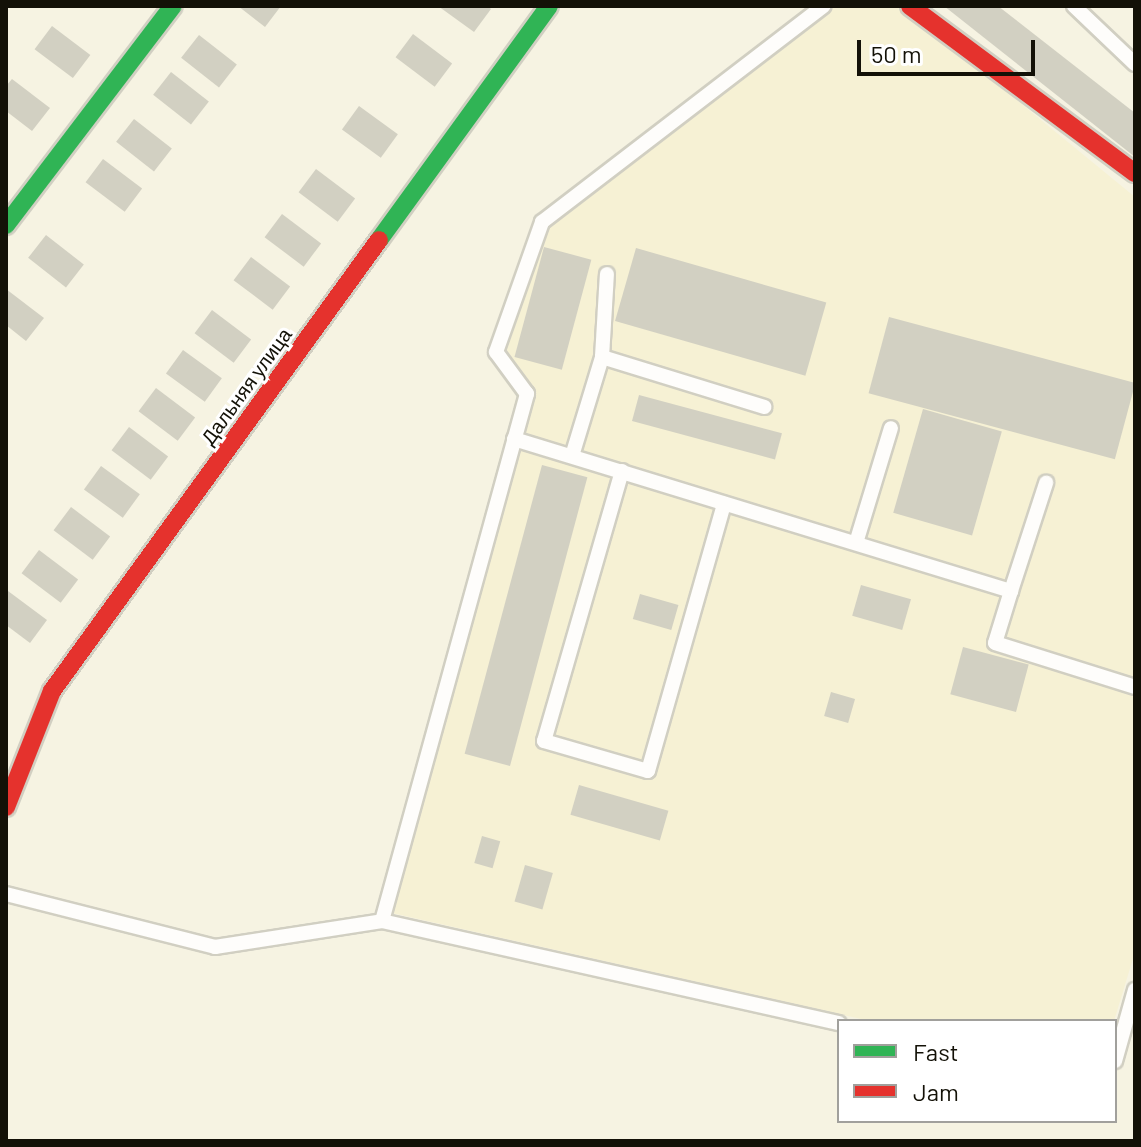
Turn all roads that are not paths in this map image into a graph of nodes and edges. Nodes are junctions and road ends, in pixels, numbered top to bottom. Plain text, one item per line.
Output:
1 (173, 6) edge
2 (549, 6) edge
3 (824, 6) edge
4 (910, 6) edge
5 (1074, 6) edge
6 (1135, 64) edge
7 (1135, 173) edge
8 (6, 225) edge
9 (607, 274) dead end
10 (602, 357) junction
11 (765, 407) dead end
12 (891, 428) dead end
13 (514, 439) junction
14 (572, 456) junction
15 (622, 471) junction
16 (1046, 483) dead end
17 (724, 504) junction
18 (856, 543) junction
19 (1011, 591) junction
20 (1135, 687) edge
21 (6, 807) edge
22 (6, 894) edge
23 (382, 921) junction
24 (1135, 990) edge
25 (837, 1023) edge
26 (1117, 1054) edge

1 - 8 street
2 - 21 street, Дальняя улица
3 - 13 lane
4 - 7 street
5 - 6 lane
9 - 10 lane
10 - 11 lane
10 - 14 lane
12 - 18 lane
13 - 14 lane
13 - 23 lane
14 - 15 lane
15 - 17 lane
15 - 17 lane
16 - 19 lane
17 - 18 lane
18 - 19 lane
19 - 20 lane
22 - 23 lane
23 - 25 lane
24 - 26 lane

